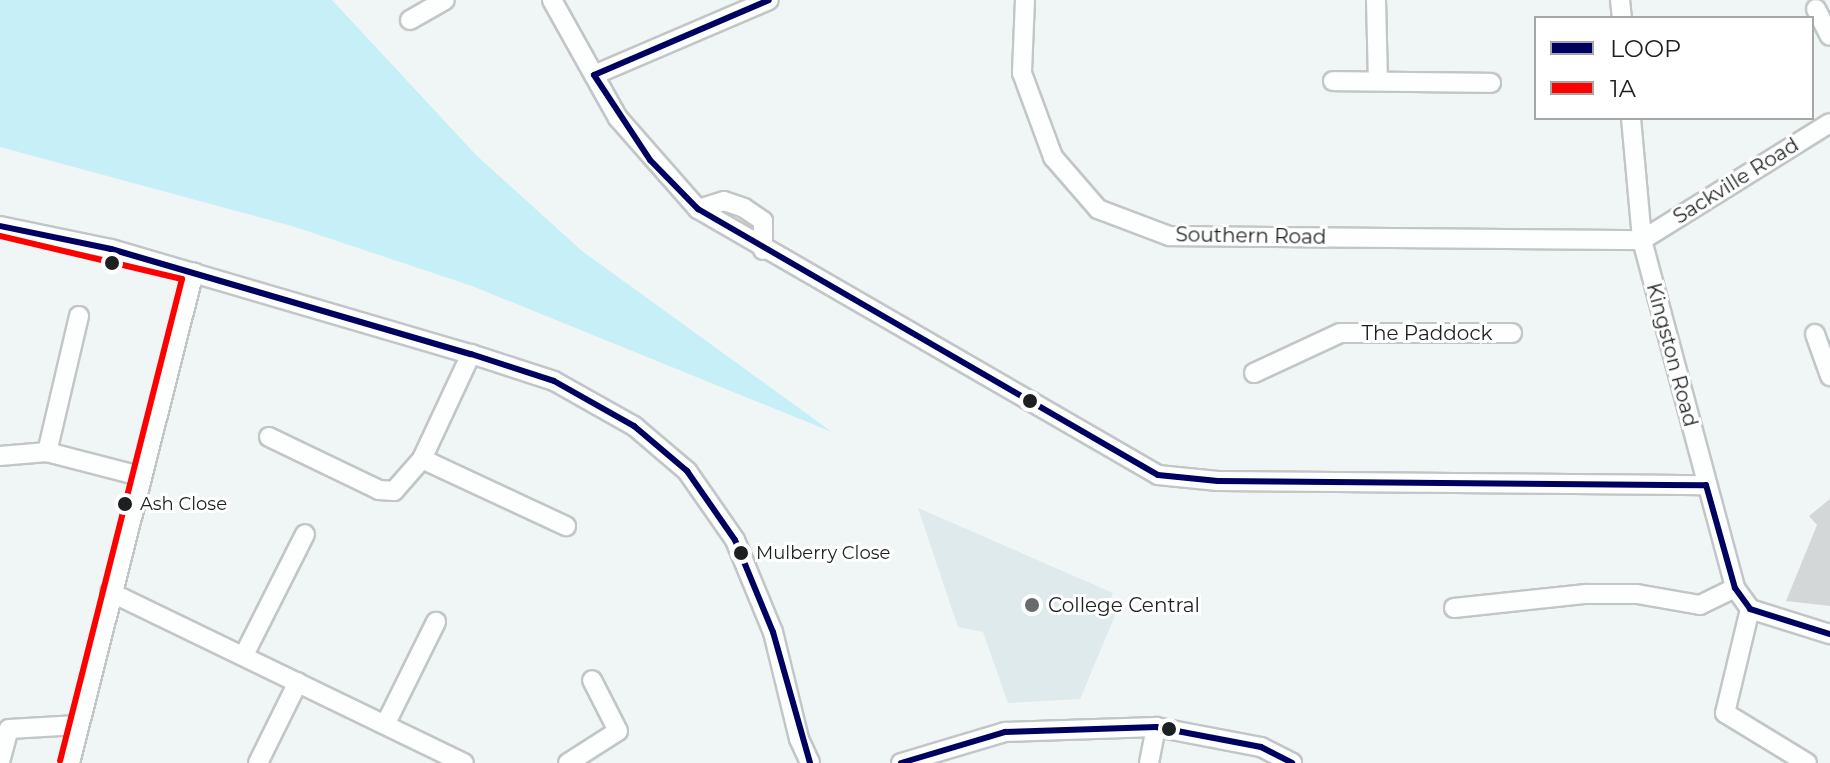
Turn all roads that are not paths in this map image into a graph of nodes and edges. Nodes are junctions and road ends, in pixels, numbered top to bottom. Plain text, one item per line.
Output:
1 (445, 0) edge
2 (552, 0) edge
3 (769, 0) edge
4 (1025, 0) edge
5 (1376, 0) edge
6 (1816, 9) dead end
7 (410, 20) dead end
8 (1830, 36) edge
9 (594, 75) junction
10 (1333, 81) dead end
11 (1378, 81) junction
12 (1491, 83) dead end
13 (1631, 120) edge
14 (1830, 123) edge
15 (698, 209) junction
16 (0, 226) edge
17 (1642, 240) junction
18 (763, 250) junction
19 (194, 272) junction
20 (79, 316) dead end
21 (1512, 333) dead end
22 (1815, 334) dead end
23 (471, 354) junction
24 (1254, 373) dead end
25 (1830, 376) edge
26 (269, 437) dead end
27 (47, 452) junction
28 (0, 456) edge
29 (422, 459) junction
30 (140, 476) junction
31 (1706, 485) junction
32 (566, 526) dead end
33 (305, 534) dead end
34 (1735, 588) junction
35 (110, 592) junction
36 (1454, 608) dead end
37 (1750, 609) junction
38 (436, 622) dead end
39 (1830, 634) edge
40 (245, 653) junction
41 (592, 680) dead end
42 (298, 682) junction
43 (386, 723) junction
44 (78, 725) junction
45 (1156, 727) junction
46 (427, 745) junction
47 (0, 762) edge
48 (70, 763) edge
49 (258, 763) edge
50 (418, 763) edge
51 (464, 763) edge
52 (568, 763) edge
53 (810, 763) edge
54 (901, 763) edge
55 (1149, 763) edge
56 (1292, 763) edge
57 (1807, 763) edge

1 - 7 street
2 - 9 street
3 - 9 street
4 - 17 street, Southern Road
5 - 11 street
6 - 8 street
9 - 15 street
10 - 11 street
11 - 12 street
13 - 17 street, Kingston Road
14 - 17 street, Sackville Road
15 - 18 street
15 - 18 street
16 - 19 street
17 - 31 street, Kingston Road
18 - 31 street
19 - 23 street
19 - 30 street
20 - 27 street
21 - 24 street, The Paddock
22 - 25 street
23 - 29 street
23 - 53 street
26 - 29 street
27 - 28 street
27 - 30 street
29 - 32 street
30 - 35 street
31 - 34 street, Kingston Road
33 - 40 street
34 - 36 street
34 - 37 street, Kingston Road
35 - 40 street
35 - 44 street
37 - 39 street
37 - 57 street
38 - 43 street
40 - 42 street
41 - 52 street
42 - 43 street
42 - 49 street
43 - 46 street
44 - 47 street
44 - 48 street
45 - 54 street
45 - 55 street
45 - 56 street
46 - 50 street
46 - 51 street

